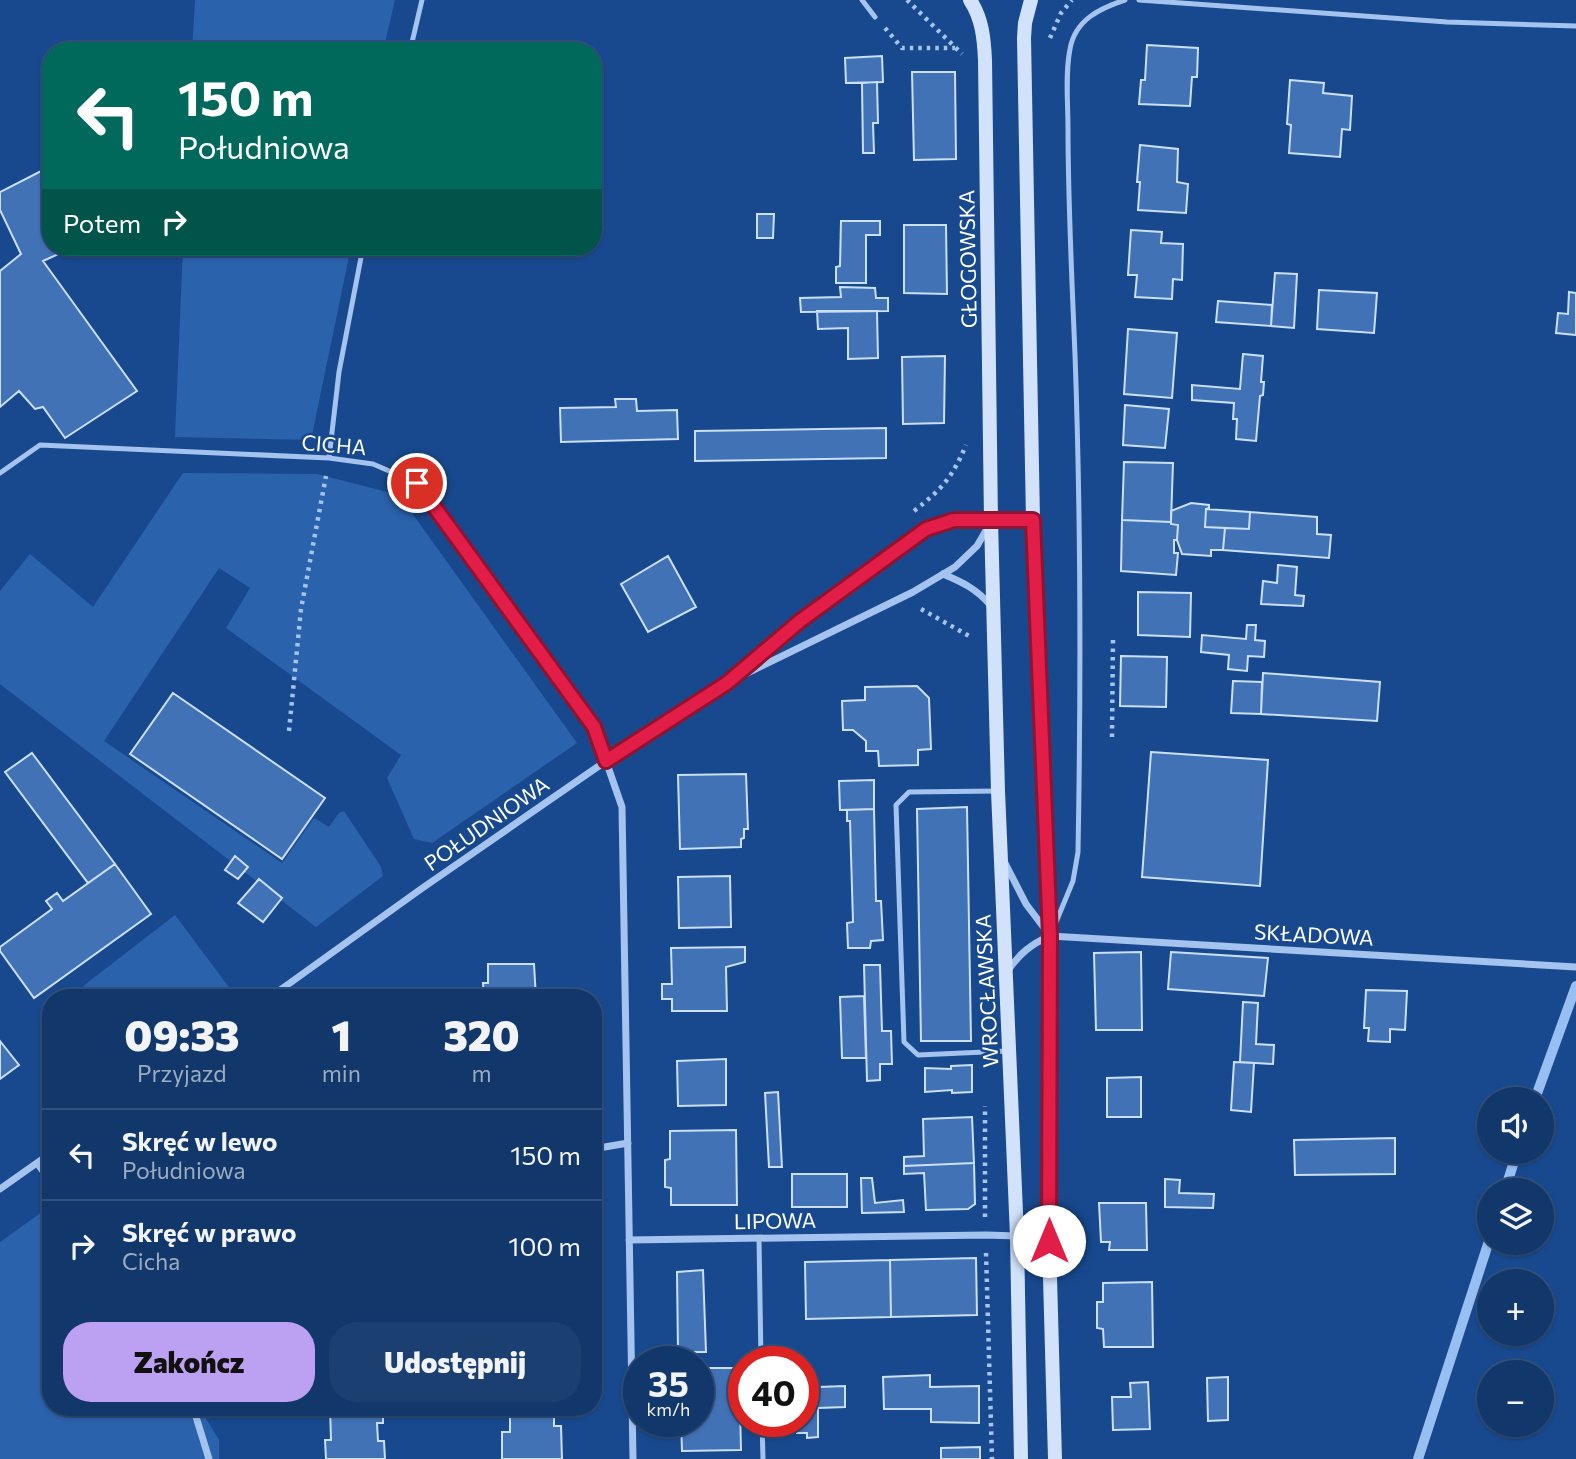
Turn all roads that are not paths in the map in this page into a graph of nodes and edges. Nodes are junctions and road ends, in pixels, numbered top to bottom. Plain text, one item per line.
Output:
1 (422, 0) edge
2 (862, 0) edge
3 (970, 0) edge
4 (1031, 0) edge
5 (1125, 0) edge
6 (1139, 0) edge
7 (875, 17) road end
8 (1576, 26) edge
9 (412, 42) edge
10 (361, 256) edge
11 (329, 458) junction
12 (0, 473) edge
13 (991, 520) junction
14 (1033, 520) junction
15 (943, 574) junction
16 (995, 610) junction
17 (727, 683) junction
18 (606, 761) junction
19 (998, 791) junction
20 (1001, 853) junction
21 (1050, 936) junction
22 (1576, 967) edge
23 (1004, 976) junction
24 (282, 989) edge
25 (1010, 1050) junction
26 (628, 1143) junction
27 (602, 1147) edge
28 (42, 1159) edge
29 (37, 1163) junction
30 (42, 1170) edge
31 (0, 1189) edge
32 (1017, 1236) junction
33 (759, 1238) junction
34 (629, 1240) junction
35 (1049, 1241) junction
36 (761, 1346) edge
37 (196, 1416) edge
38 (762, 1437) edge
39 (209, 1459) edge
40 (633, 1459) edge
41 (763, 1459) edge
42 (1021, 1459) edge
43 (1055, 1459) edge

1 - 9 lane
2 - 7 lane
3 - 13 street, GŁOGOWSKA
4 - 14 street
5 - 21 lane
6 - 8 lane
10 - 11 lane
11 - 12 lane, CICHA
11 - 18 lane, CICHA
13 - 14 street, POŁUDNIOWA
13 - 15 street, POŁUDNIOWA
13 - 16 street, WROCŁAWSKA
13 - 17 street, POŁUDNIOWA
14 - 21 street
15 - 16 street
15 - 17 street, POŁUDNIOWA
16 - 19 street, WROCŁAWSKA
17 - 18 street, POŁUDNIOWA
18 - 24 street, POŁUDNIOWA
18 - 26 street
19 - 20 street, WROCŁAWSKA
19 - 25 lane
20 - 21 street
20 - 23 street, WROCŁAWSKA
21 - 22 street, SKŁADOWA
21 - 23 street
21 - 35 street
23 - 25 street, WROCŁAWSKA
25 - 32 street, WROCŁAWSKA
26 - 27 street
26 - 34 street
28 - 29 street
29 - 30 street
29 - 31 street
32 - 33 street, LIPOWA
32 - 35 street, LIPOWA
32 - 42 street, WROCŁAWSKA
33 - 34 street, LIPOWA
33 - 36 lane
34 - 40 street
35 - 43 street
37 - 39 street
38 - 41 lane

